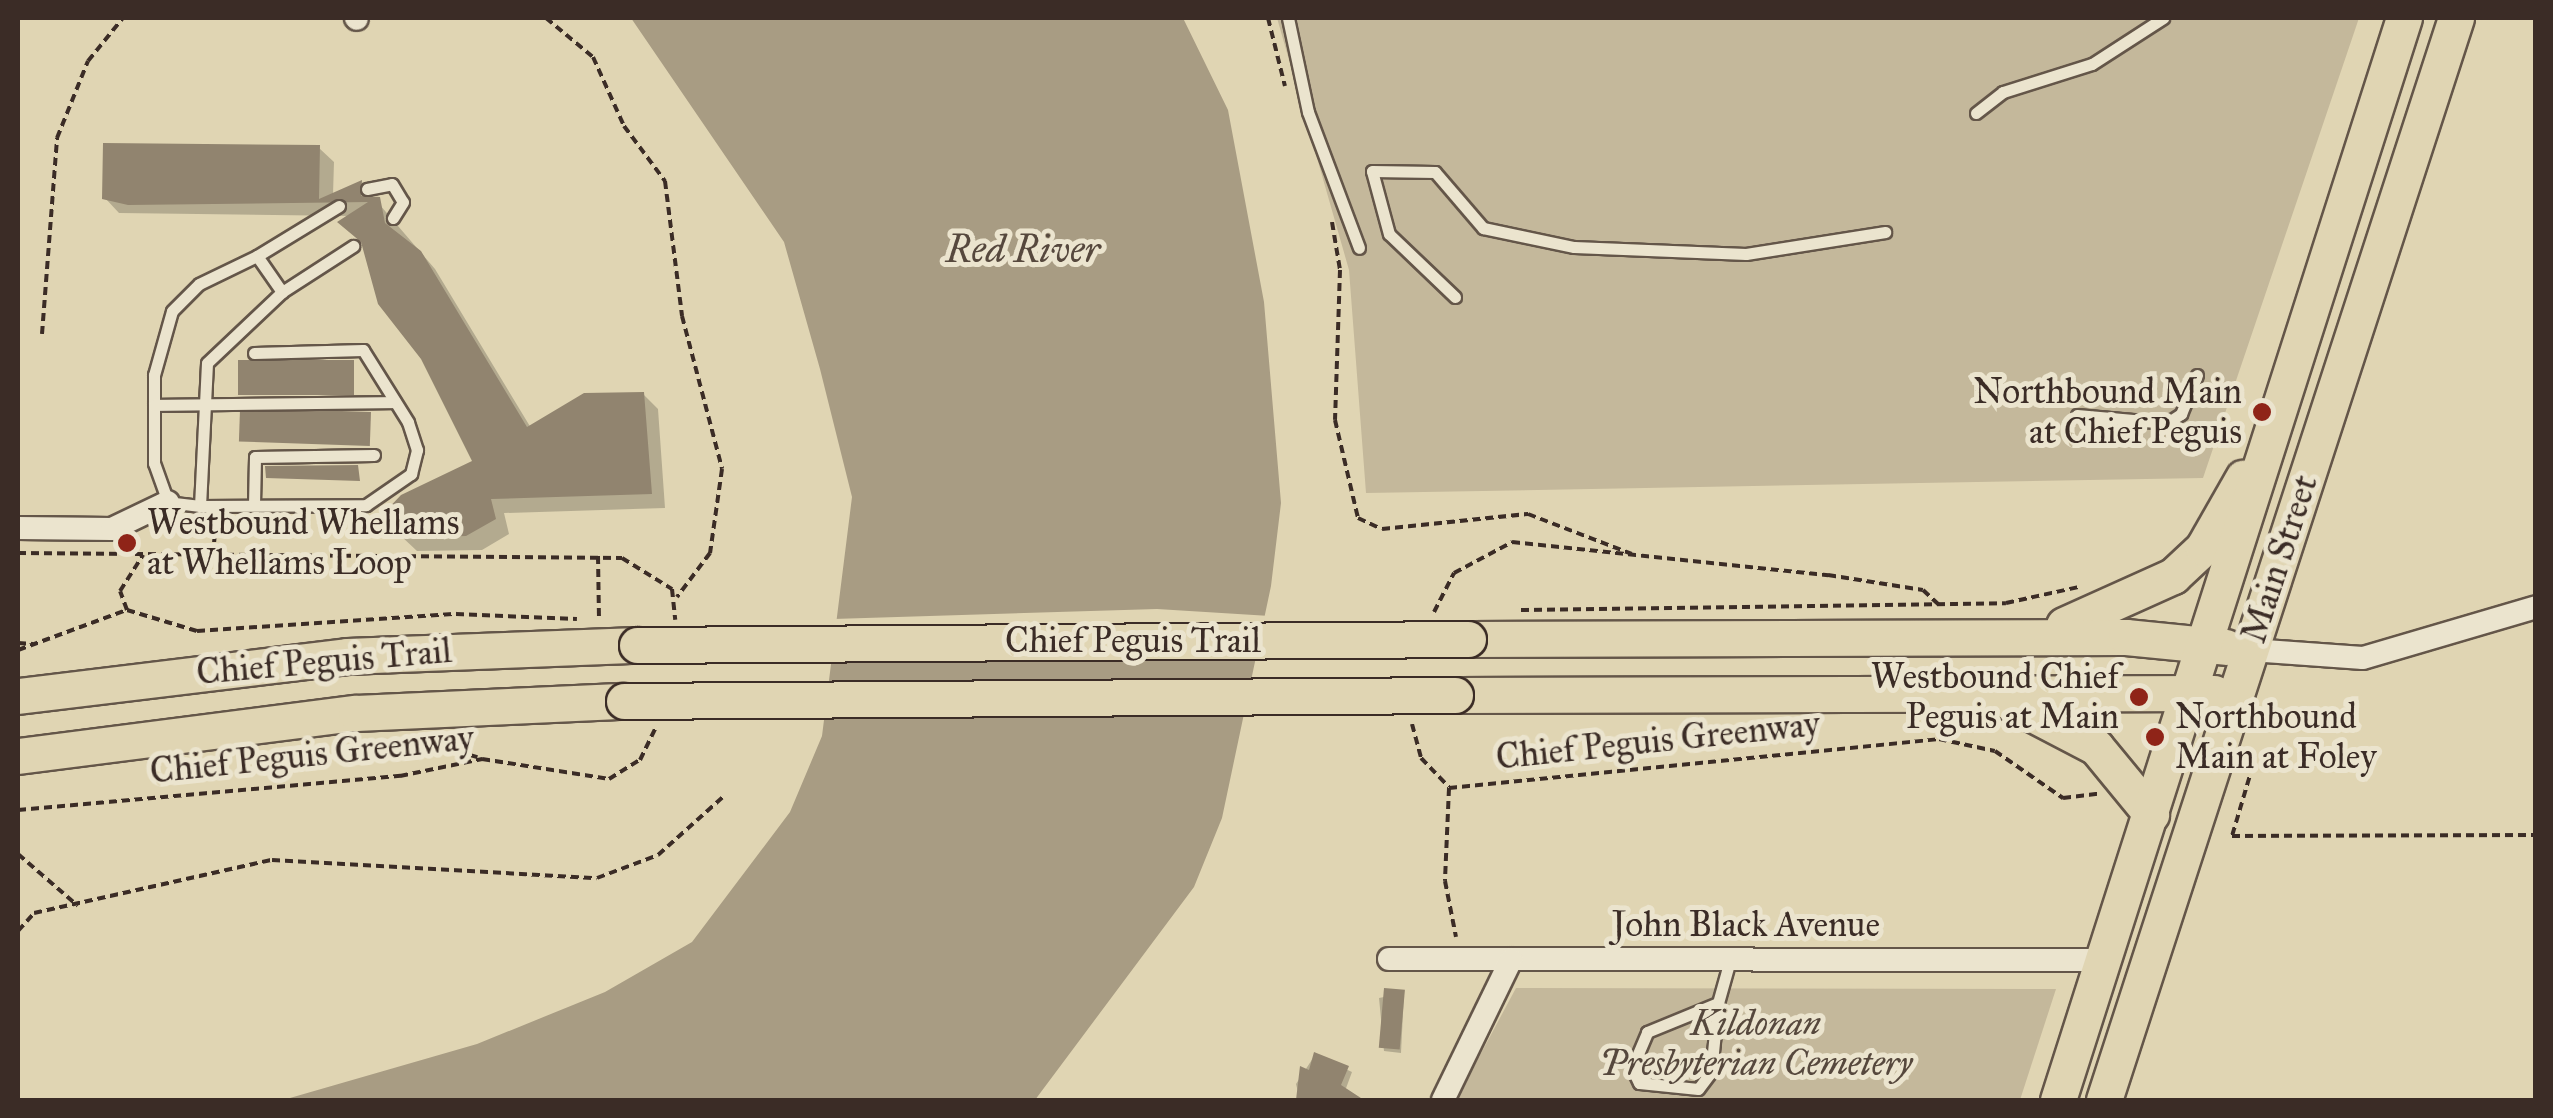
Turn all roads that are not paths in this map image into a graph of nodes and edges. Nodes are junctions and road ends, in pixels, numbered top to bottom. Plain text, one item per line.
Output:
1 (1288, 18) edge
2 (2163, 18) edge
3 (2404, 18) edge
4 (2456, 18) edge
5 (1976, 113) dead end
6 (368, 189) dead end
7 (339, 206) dead end
8 (393, 218) dead end
9 (1885, 232) dead end
10 (353, 246) dead end
11 (1359, 248) dead end
12 (256, 256) junction
13 (282, 292) junction
14 (1455, 297) dead end
15 (254, 353) dead end
16 (2197, 375) dead end
17 (396, 402) junction
18 (154, 404) junction
19 (202, 404) junction
20 (2078, 415) dead end
21 (2272, 428) junction
22 (374, 455) dead end
23 (168, 502) junction
24 (254, 505) junction
25 (200, 506) junction
26 (18, 528) edge
27 (2536, 607) edge
28 (2009, 636) junction
29 (2207, 645) junction
30 (2251, 650) junction
31 (1985, 691) junction
32 (2192, 692) junction
33 (2236, 694) junction
34 (18, 696) edge
35 (18, 756) edge
36 (2151, 814) junction
37 (1389, 959) dead end
38 (1511, 960) junction
39 (1730, 960) junction
40 (2104, 960) junction
41 (1718, 1003) junction
42 (1443, 1100) edge
43 (2058, 1100) edge
44 (2104, 1100) edge

1 - 11 lane
2 - 5 lane
3 - 21 main road, Main Street
4 - 30 main road, Main Street
6 - 8 lane
7 - 12 lane
9 - 14 lane
10 - 13 lane
12 - 13 lane
12 - 18 lane
13 - 19 lane
15 - 17 lane
16 - 20 lane
17 - 19 lane
17 - 24 lane
18 - 19 lane
18 - 23 lane
19 - 25 lane
21 - 28 main road
21 - 29 main road, Main Street
22 - 24 lane
23 - 25 lane
23 - 26 street
24 - 25 lane
27 - 30 street
28 - 29 main road, Chief Peguis Trail
28 - 34 main road, Chief Peguis Trail, bridge
29 - 30 main road, Chief Peguis Trail
29 - 32 main road, Main Street
30 - 33 main road, Main Street
31 - 32 main road, Chief Peguis Trail
31 - 35 main road, Chief Peguis Trail, bridge
31 - 36 main road
32 - 33 main road, Chief Peguis Trail
32 - 36 main road, Main Street
33 - 44 main road, Main Street
36 - 40 main road, Main Street
37 - 38 street, John Black Avenue
38 - 39 street, John Black Avenue
38 - 42 street
39 - 40 street, John Black Avenue
39 - 41 lane
40 - 43 main road, Main Street
41 - 41 lane

